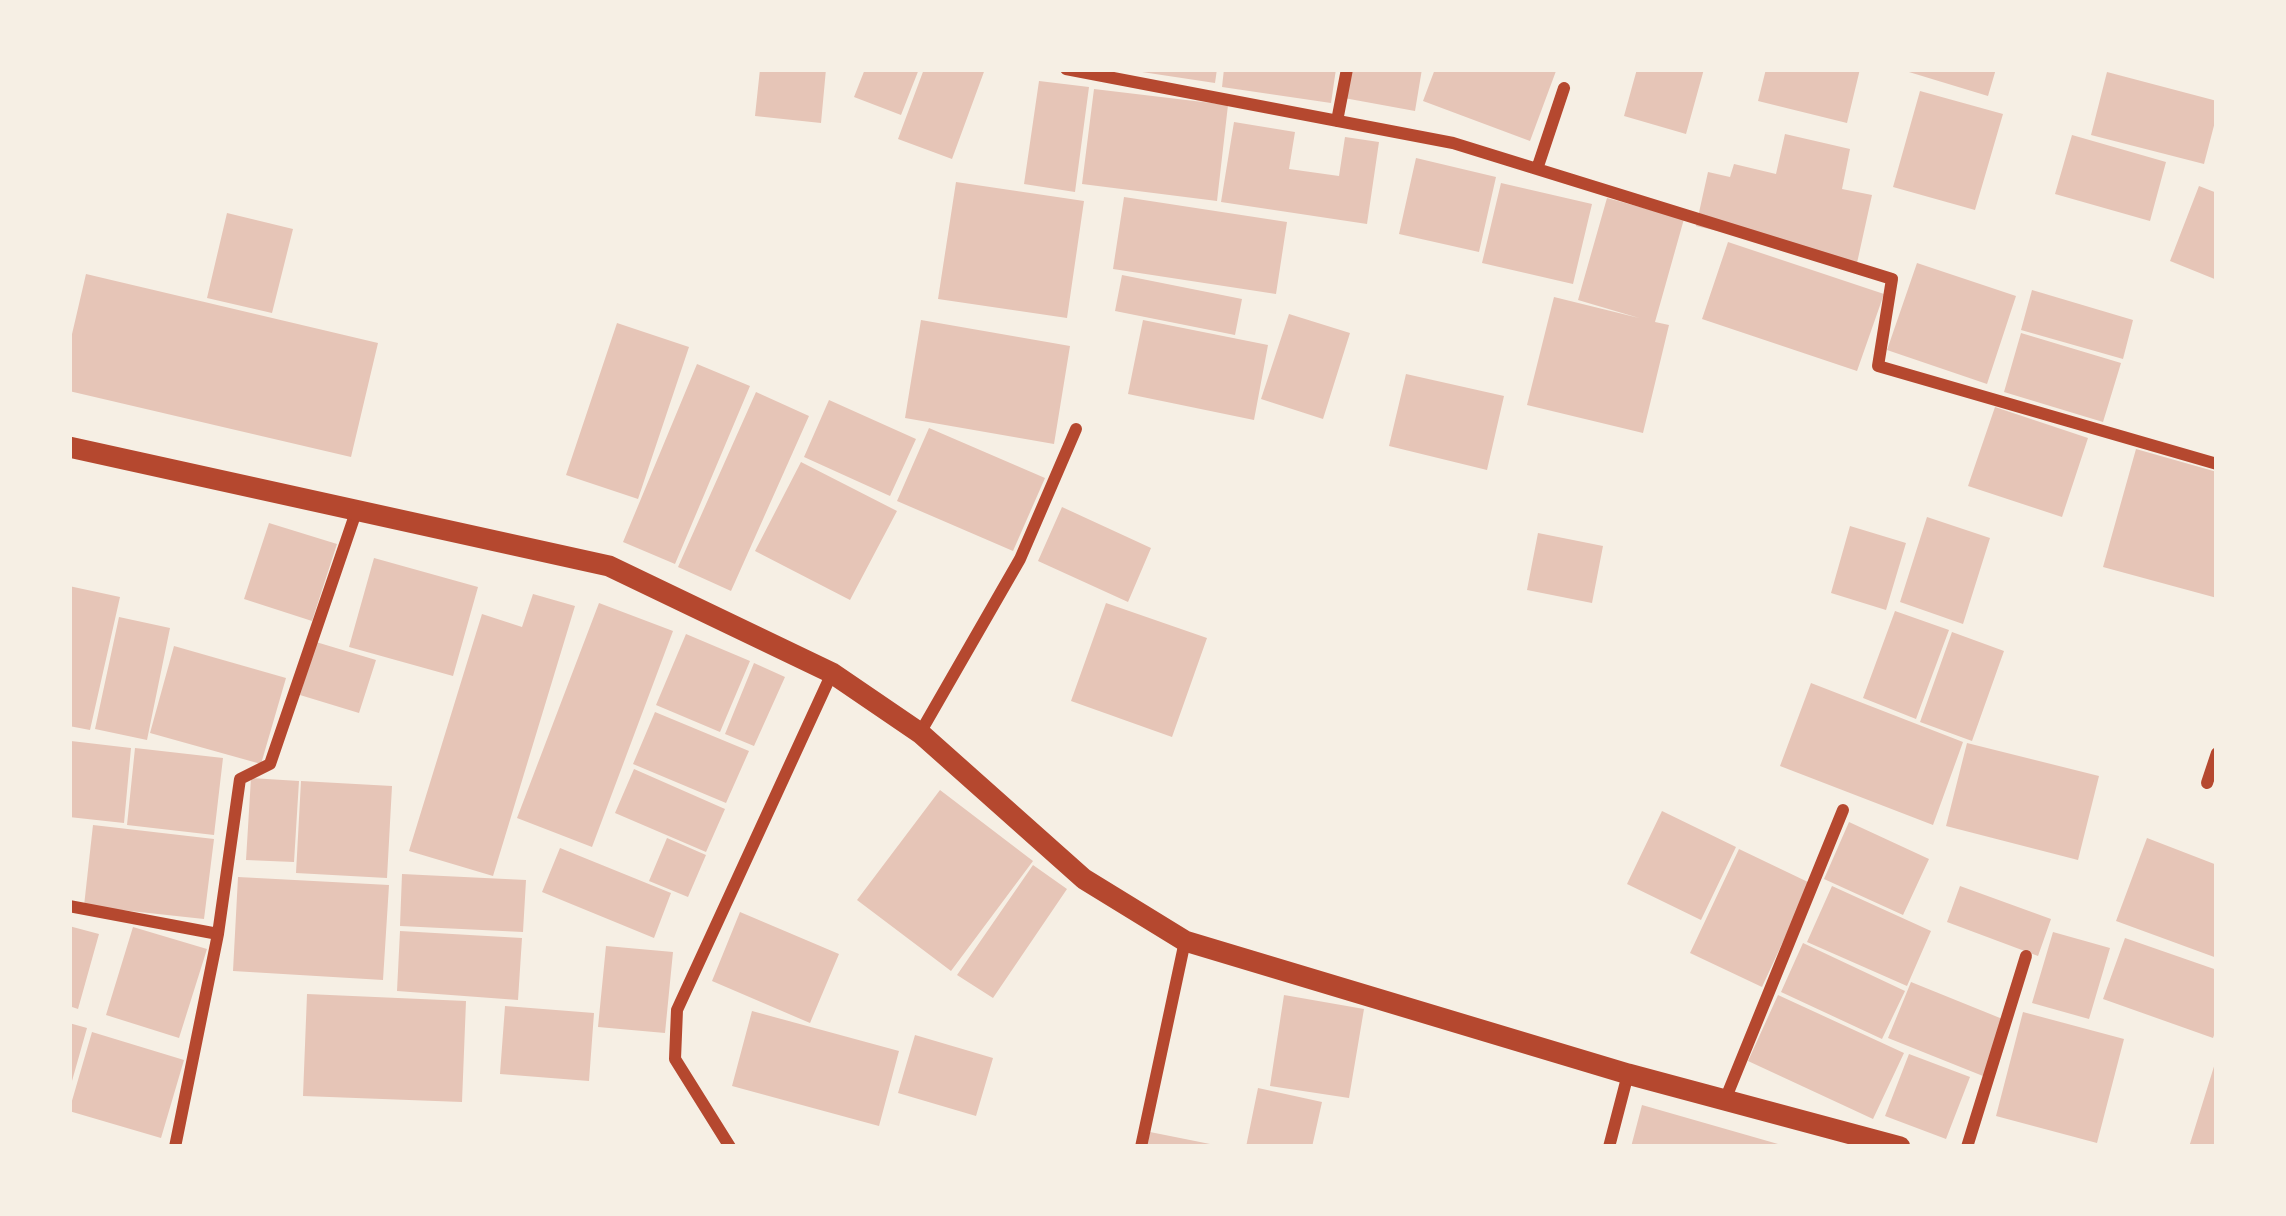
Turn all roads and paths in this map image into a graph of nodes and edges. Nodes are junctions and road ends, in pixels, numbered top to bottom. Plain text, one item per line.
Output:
1 (1066, 69) edge
2 (1346, 69) edge
3 (1564, 88) dead end
4 (1337, 121) junction
5 (1538, 169) junction
6 (1076, 429) dead end
7 (69, 447) edge
8 (2217, 464) edge
9 (356, 512) junction
10 (832, 673) junction
11 (920, 733) junction
12 (2217, 753) edge
13 (2207, 783) dead end
14 (1843, 810) dead end
15 (69, 906) edge
16 (218, 934) junction
17 (1186, 941) junction
18 (2026, 956) dead end
19 (1628, 1074) junction
20 (1724, 1100) junction
21 (176, 1147) edge
22 (730, 1147) edge
23 (1141, 1147) edge
24 (1609, 1147) edge
25 (1900, 1147) edge
26 (1967, 1147) edge

1 - 4 street
2 - 4 street
3 - 5 street
4 - 5 street
5 - 8 street
6 - 11 street
7 - 9 street
9 - 10 street
9 - 16 street
10 - 11 street
10 - 22 street
11 - 17 street
12 - 13 street
14 - 20 street
15 - 16 street
16 - 21 street
17 - 19 street
17 - 23 street
18 - 26 street
19 - 20 street
19 - 24 street
20 - 25 street

